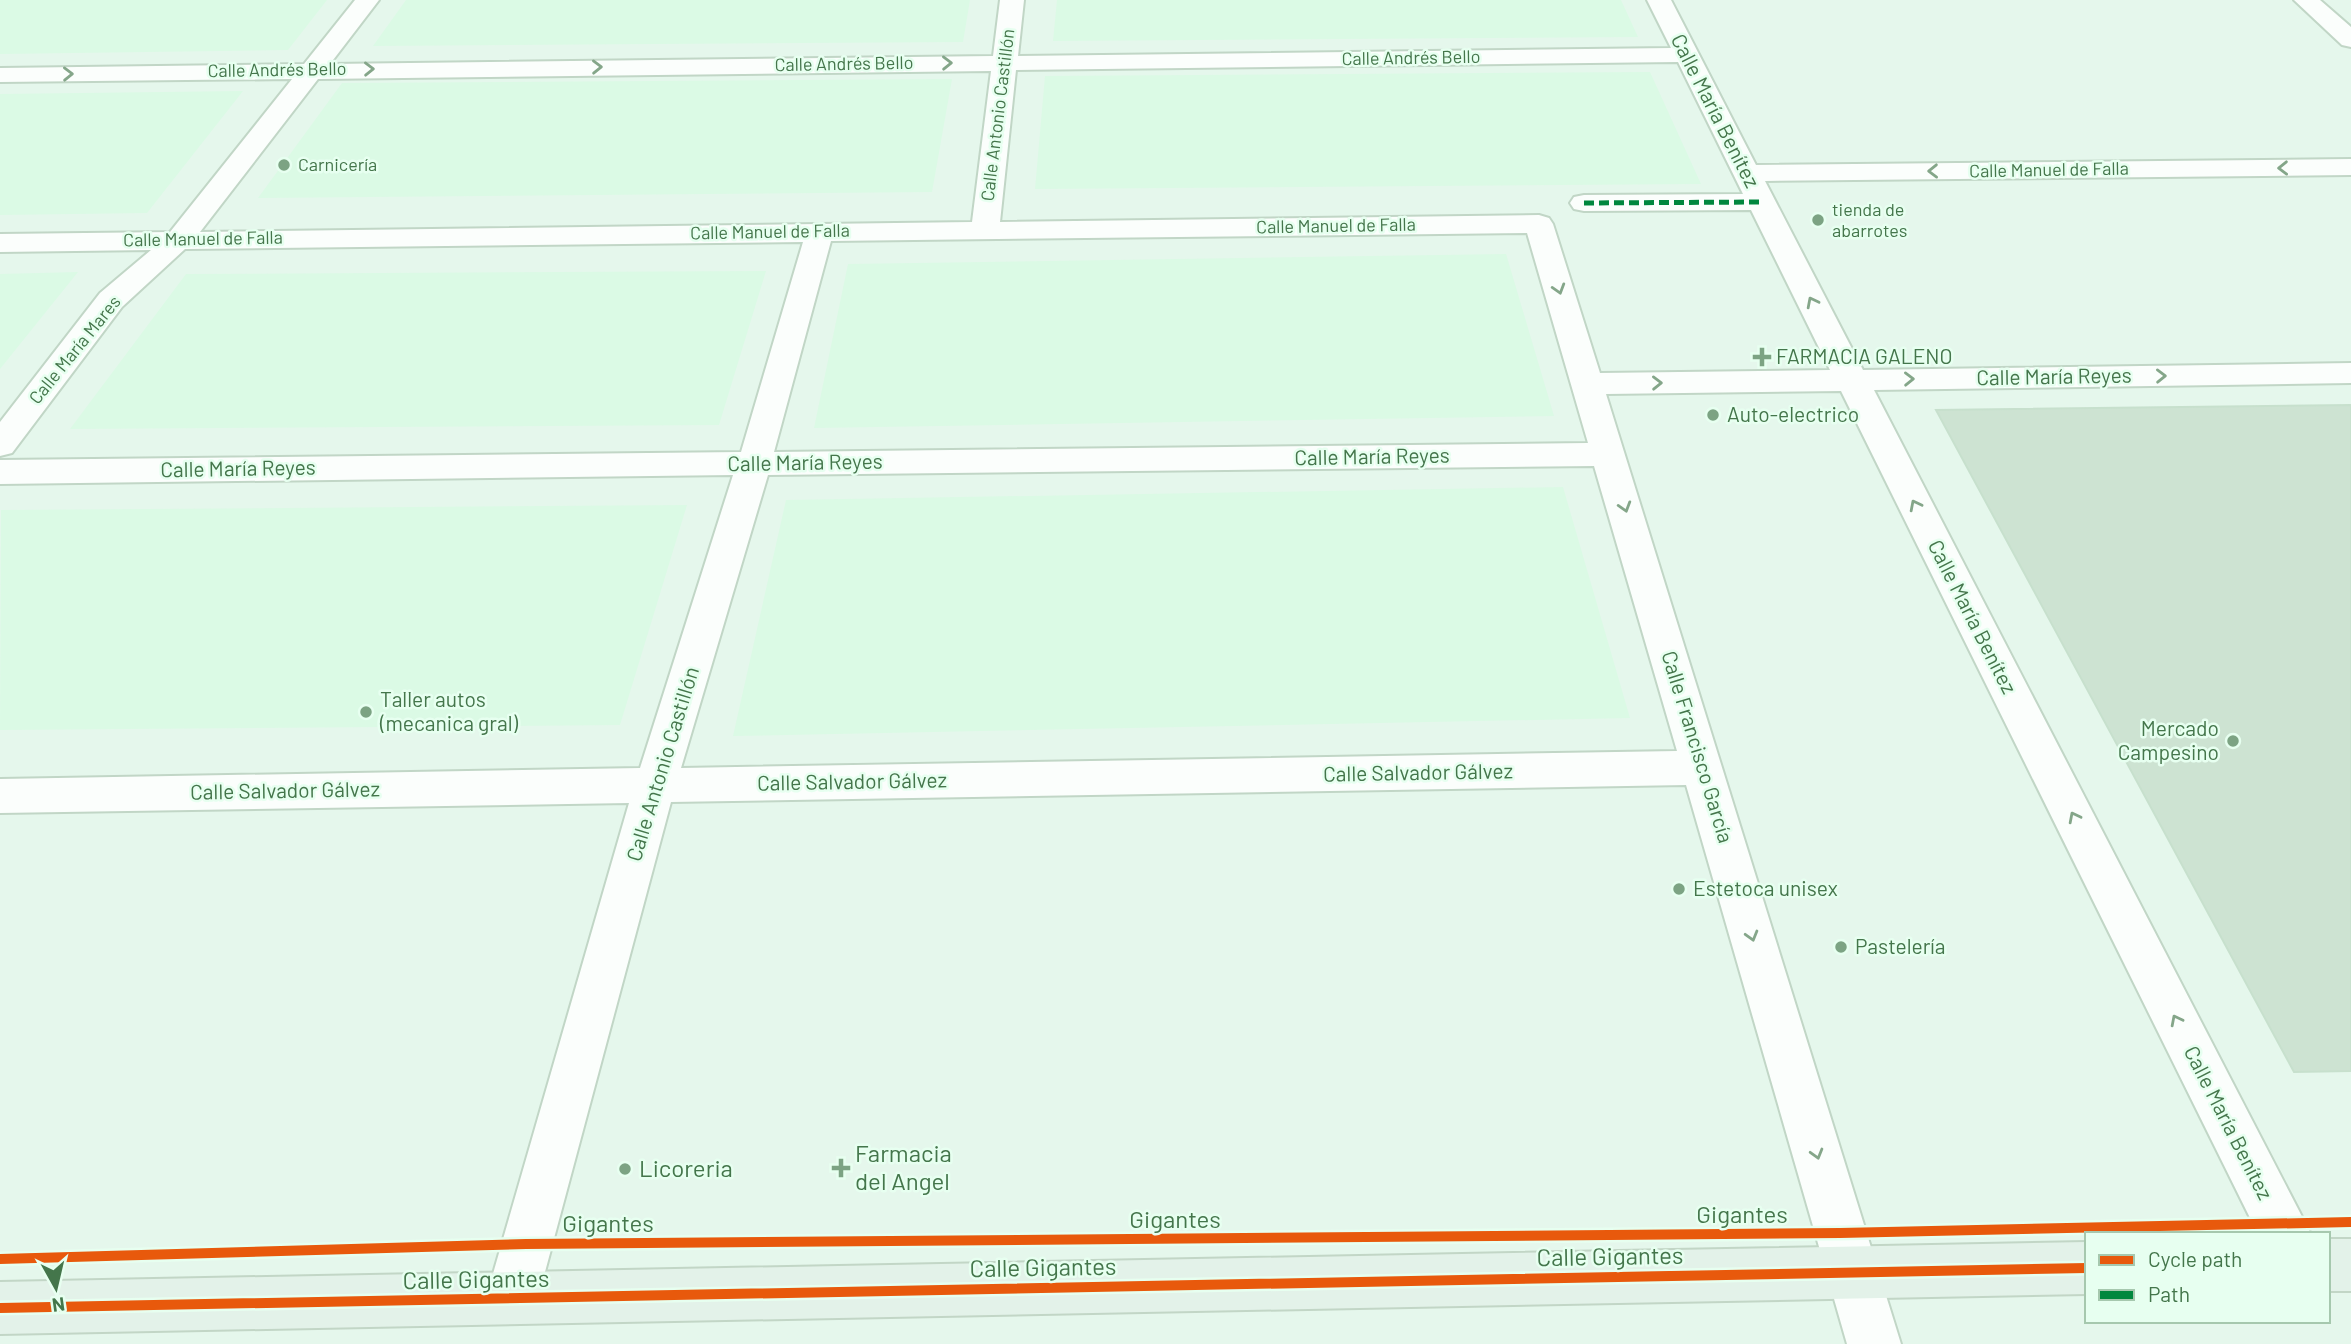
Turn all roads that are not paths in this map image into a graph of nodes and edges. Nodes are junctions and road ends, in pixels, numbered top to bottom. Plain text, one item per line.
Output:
1 (367, 0) edge
2 (1012, 0) edge
3 (1659, 0) edge
4 (2306, 0) edge
5 (2351, 40) edge
6 (1687, 55) junction
7 (1004, 62) junction
8 (315, 69) junction
9 (0, 75) edge
10 (2351, 167) edge
11 (1754, 187) junction
12 (1584, 203) dead end
13 (1539, 224) joint
14 (985, 229) junction
15 (820, 231) junction
16 (180, 239) junction
17 (0, 243) edge
18 (2351, 373) edge
19 (1852, 380) junction
20 (1588, 384) junction
21 (0, 445) edge
22 (1609, 454) junction
23 (754, 464) junction
24 (0, 472) edge
25 (1703, 768) junction
26 (655, 785) junction
27 (0, 796) edge
28 (2284, 1232) edge
29 (2330, 1265) edge
30 (2351, 1265) edge
31 (2085, 1268) edge
32 (1853, 1271) junction
33 (512, 1298) junction
34 (0, 1308) edge
35 (1874, 1344) edge

1 - 8 street, Calle María Mares
2 - 7 street, Calle Antonio Castillón
3 - 6 street, Calle María Benítez
4 - 5 street
6 - 7 street, Calle Andrés Bello
6 - 11 street, Calle María Benítez
8 -> 7 street, Calle Andrés Bello
7 - 14 street, Calle Antonio Castillón
9 -> 8 street, Calle Andrés Bello
8 - 16 street, Calle María Mares
10 -> 11 street, Calle Manuel de Falla
11 - 12 street, Calle Manuel de Falla
19 -> 11 street, Calle María Benítez
13 - 14 street, Calle Manuel de Falla
13 -> 20 street, Calle Francisco García
14 - 15 street, Calle Manuel de Falla
15 - 16 street, Calle Manuel de Falla
15 - 23 street, Calle Antonio Castillón
16 - 17 street, Calle Manuel de Falla
16 - 21 street, Calle María Mares
19 -> 18 street, Calle María Reyes
20 -> 19 street, Calle María Reyes
28 -> 19 street, Calle María Benítez
20 - 22 street, Calle Francisco García
22 - 23 street, Calle María Reyes
22 -> 25 street, Calle Francisco García
23 - 24 street, Calle María Reyes
23 - 26 street, Calle Antonio Castillón
25 - 26 street, Calle Salvador Gálvez
25 -> 32 street, Calle Francisco García
26 - 27 street, Calle Salvador Gálvez
26 - 33 street, Calle Antonio Castillón
29 - 30 main road
31 - 32 main road, Calle Gigantes
32 - 33 main road, Calle Gigantes
32 - 35 street, Calle Francisco García
33 - 34 main road, Calle Gigantes

